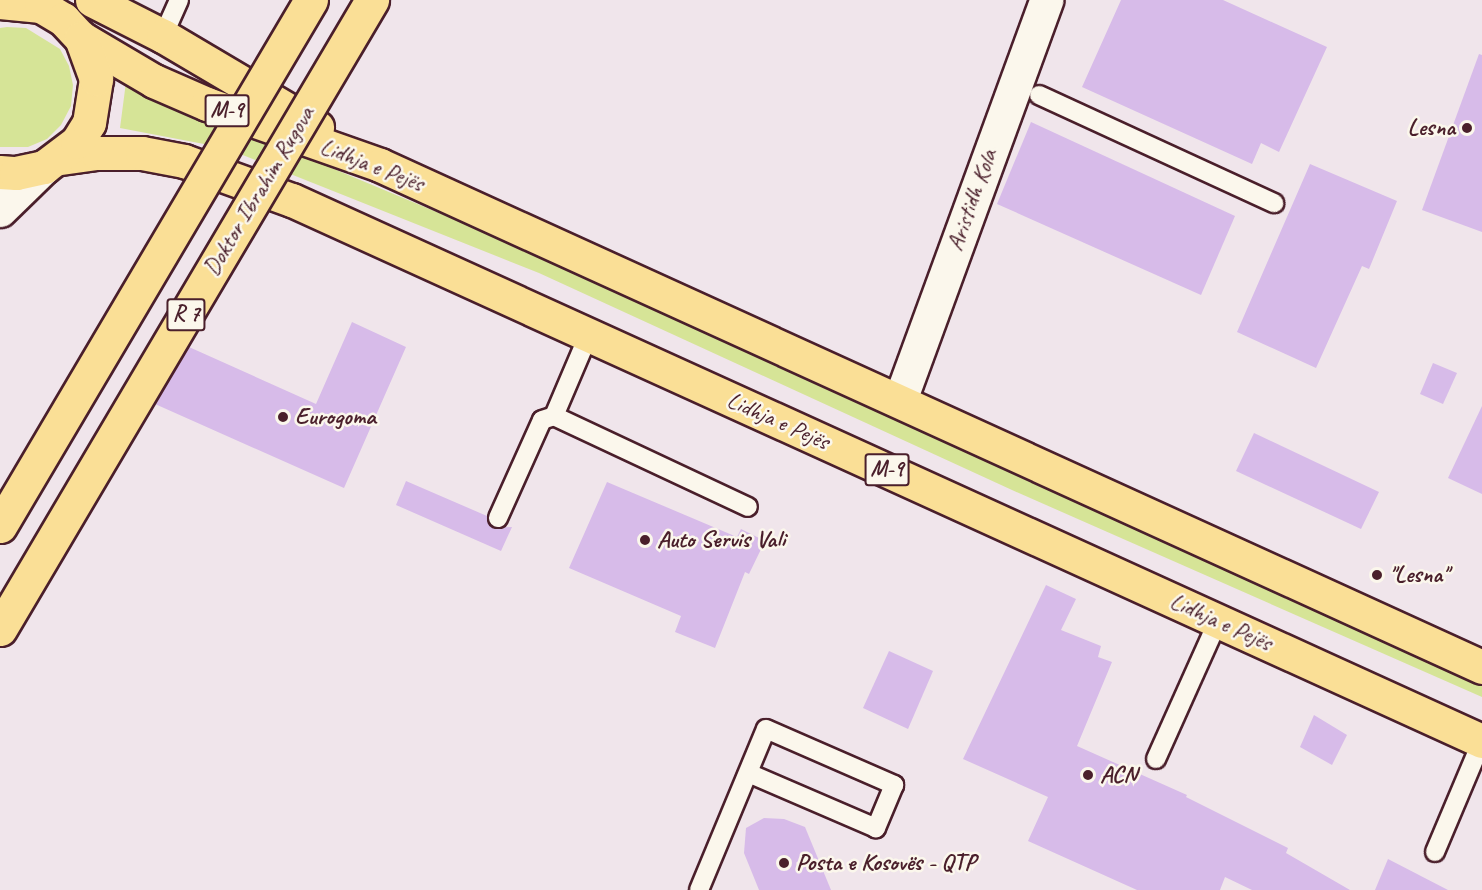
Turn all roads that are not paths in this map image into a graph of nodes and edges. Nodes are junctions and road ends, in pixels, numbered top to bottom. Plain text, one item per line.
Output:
1 (92, 0) edge
2 (179, 0) edge
3 (311, 0) edge
4 (372, 0) edge
5 (1046, 0) edge
6 (0, 2) edge
7 (163, 36) junction
8 (81, 38) junction
9 (1039, 95) dead end
10 (52, 162) junction
11 (380, 165) junction
12 (0, 172) edge
13 (1274, 203) dead end
14 (0, 210) edge
15 (589, 334) junction
16 (900, 400) junction
17 (554, 416) junction
18 (748, 507) dead end
19 (498, 518) dead end
20 (0, 526) edge
21 (1218, 621) junction
22 (0, 629) edge
23 (1482, 667) edge
24 (1482, 741) edge
25 (1156, 759) dead end
26 (748, 773) junction
27 (1435, 852) dead end
28 (699, 890) edge

1 - 7 highway
2 - 7 lane
3 - 20 highway, R 7, bridge
4 - 22 highway, Doktor Ibrahim Rugova / R 7, bridge
5 - 16 street, Aristidh Kola
6 - 8 highway, Lidhja e Pejës
7 - 11 highway
8 - 10 highway, Lidhja e Pejës
8 - 11 highway, Lidhja e Pejës / M-9
9 - 13 lane
10 - 12 highway, Lidhja e Pejës
10 - 14 street
10 - 15 highway, Lidhja e Pejës / M-9
11 - 16 highway, Lidhja e Pejës / M-9
15 - 17 lane
15 - 21 highway, Lidhja e Pejës / M-9
16 - 23 highway, Lidhja e Pejës / M-9
17 - 18 lane
17 - 19 lane
21 - 24 highway, Lidhja e Pejës / M-9
21 - 25 lane
24 - 27 lane
26 - 26 lane
26 - 28 lane

